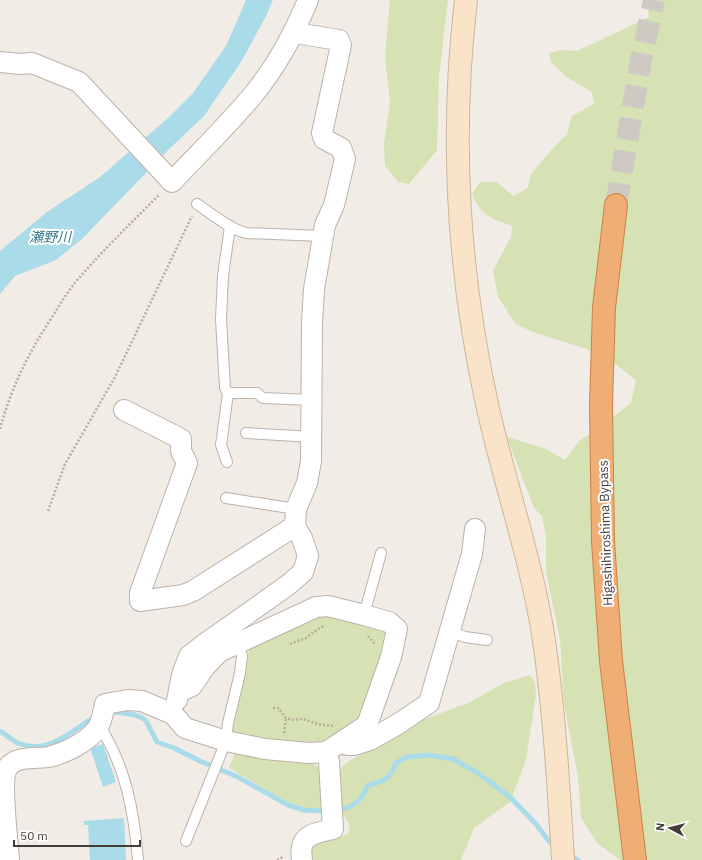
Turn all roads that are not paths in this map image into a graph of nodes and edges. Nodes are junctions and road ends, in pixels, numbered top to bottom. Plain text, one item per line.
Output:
1 (308, 0) edge
2 (466, 0) edge
3 (295, 33) junction
4 (0, 62) edge
5 (197, 204) road end
6 (616, 206) tunnel mouth
7 (230, 226) junction
8 (322, 236) junction
9 (228, 393) junction
10 (312, 400) junction
11 (124, 410) dead end
12 (246, 433) dead end
13 (312, 437) junction
14 (227, 462) dead end
15 (226, 498) dead end
16 (295, 517) junction
17 (474, 530) dead end
18 (381, 553) dead end
19 (362, 624) junction
20 (449, 631) junction
21 (487, 640) dead end
22 (238, 643) junction
23 (179, 692) junction
24 (173, 714) junction
25 (99, 725) junction
26 (226, 741) junction
27 (334, 741) junction
28 (186, 841) dead end
29 (9, 860) edge
30 (138, 860) edge
31 (302, 860) edge
32 (563, 860) edge
33 (635, 860) edge

1 - 3 street
2 - 32 street
3 - 4 street
3 - 8 street
5 - 7 lane
6 - 33 highway, Higashihiroshima Bypass
7 - 8 lane
7 - 9 lane
8 - 10 street
9 - 10 lane
9 - 14 lane
10 - 13 street
11 - 16 street
12 - 13 lane
13 - 16 street
15 - 16 lane
16 - 23 street
17 - 20 street
18 - 19 lane
19 - 22 street
19 - 27 street
20 - 21 lane
20 - 27 street
22 - 23 street
22 - 26 lane
23 - 24 street
24 - 25 street
24 - 26 street
25 - 29 street
25 - 30 lane
26 - 27 street
26 - 28 lane
27 - 31 street

